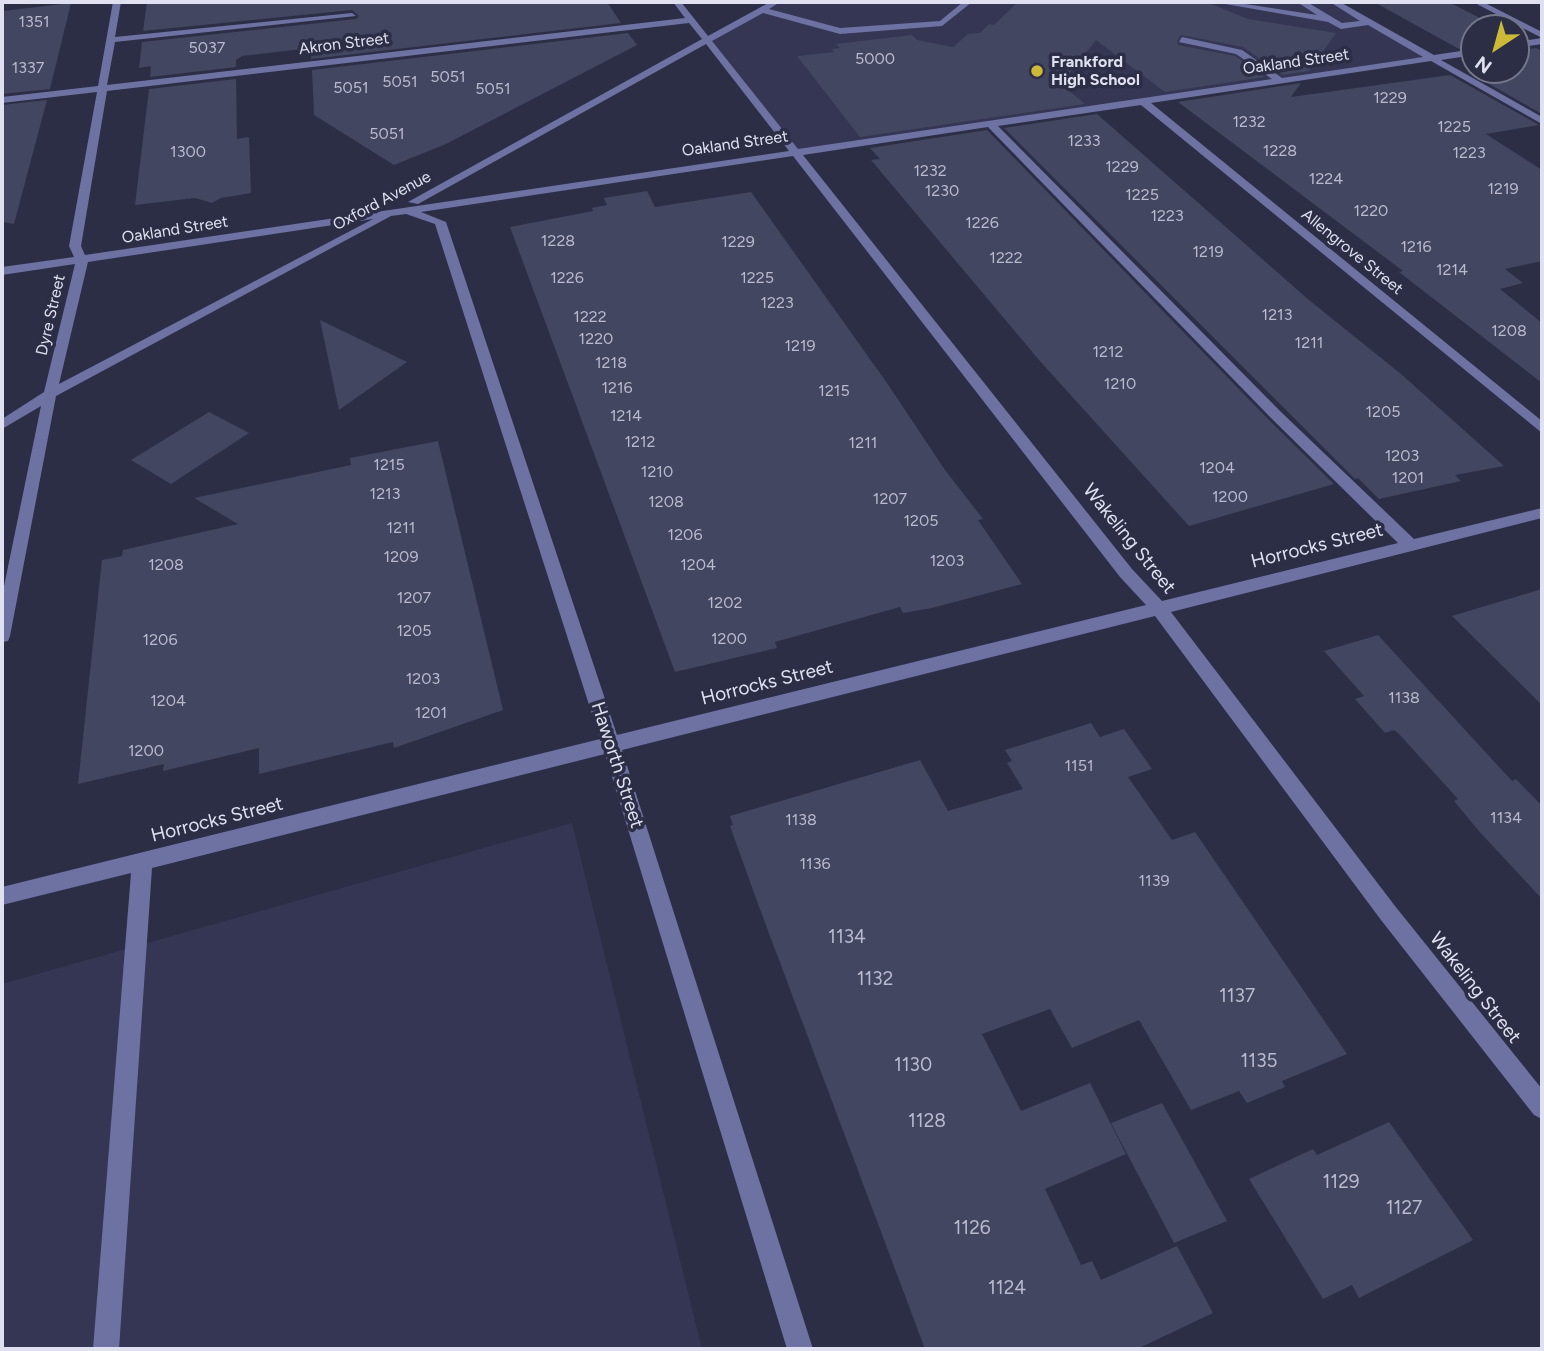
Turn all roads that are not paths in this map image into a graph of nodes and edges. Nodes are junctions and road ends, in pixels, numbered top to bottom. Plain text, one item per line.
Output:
1 (117, 2) edge
2 (677, 2) edge
3 (776, 2) edge
4 (968, 2) edge
5 (1217, 2) edge
6 (1301, 2) edge
7 (1334, 2) edge
8 (1477, 2) edge
9 (762, 10) junction
10 (352, 16) dead end
11 (691, 20) junction
12 (1332, 20) junction
13 (1370, 22) junction
14 (1542, 35) edge
15 (110, 40) junction
16 (1182, 40) dead end
17 (707, 42) junction
18 (1460, 54) edge
19 (1433, 58) junction
20 (1279, 80) junction
21 (103, 88) junction
22 (2, 100) edge
23 (1141, 100) junction
24 (1542, 121) edge
25 (989, 122) junction
26 (795, 151) junction
27 (401, 209) junction
28 (82, 261) junction
29 (2, 271) edge
30 (50, 394) junction
31 (2, 425) edge
32 (1542, 428) edge
33 (1542, 513) edge
34 (1410, 545) junction
35 (1158, 607) junction
36 (2, 636) edge
37 (611, 744) junction
38 (142, 861) junction
39 (2, 895) edge
40 (1542, 1107) edge
41 (106, 1349) edge
42 (800, 1349) edge

1 - 15 street, Dyre Street
2 - 11 street, Wakeling Street
3 - 9 street, Oxford Avenue
4 - 9 street
5 - 12 street
6 - 12 street
7 - 13 street
8 - 14 street
9 - 17 street, Oxford Avenue
10 - 15 street
11 - 17 street, Wakeling Street
11 - 21 street, Akron Street
12 - 13 street
13 - 19 street
15 - 21 street, Dyre Street
16 - 20 street
17 - 26 street, Wakeling Street
17 - 27 street, Oxford Avenue
18 - 19 street, Oakland Street
19 - 20 street, Oakland Street
19 - 24 street
20 - 23 street, Oakland Street
21 - 22 street, Akron Street
21 - 28 street, Dyre Street
23 - 25 street, Oakland Street
23 - 32 street, Allengrove Street
25 - 26 street, Oakland Street
25 - 34 street
26 - 27 street, Oakland Street
26 - 35 street, Wakeling Street
27 - 28 street, Oakland Street
27 - 30 street, Oxford Avenue
27 - 37 street, Haworth Street
28 - 29 street, Oakland Street
28 - 30 street, Dyre Street
30 - 31 street, Oxford Avenue
30 - 36 street, Dyre Street
33 - 34 street, Horrocks Street
34 - 35 street, Horrocks Street
35 - 37 street, Horrocks Street
35 - 40 street, Wakeling Street
37 - 38 street, Horrocks Street
37 - 42 street, Haworth Street
38 - 39 street, Horrocks Street
38 - 41 street

